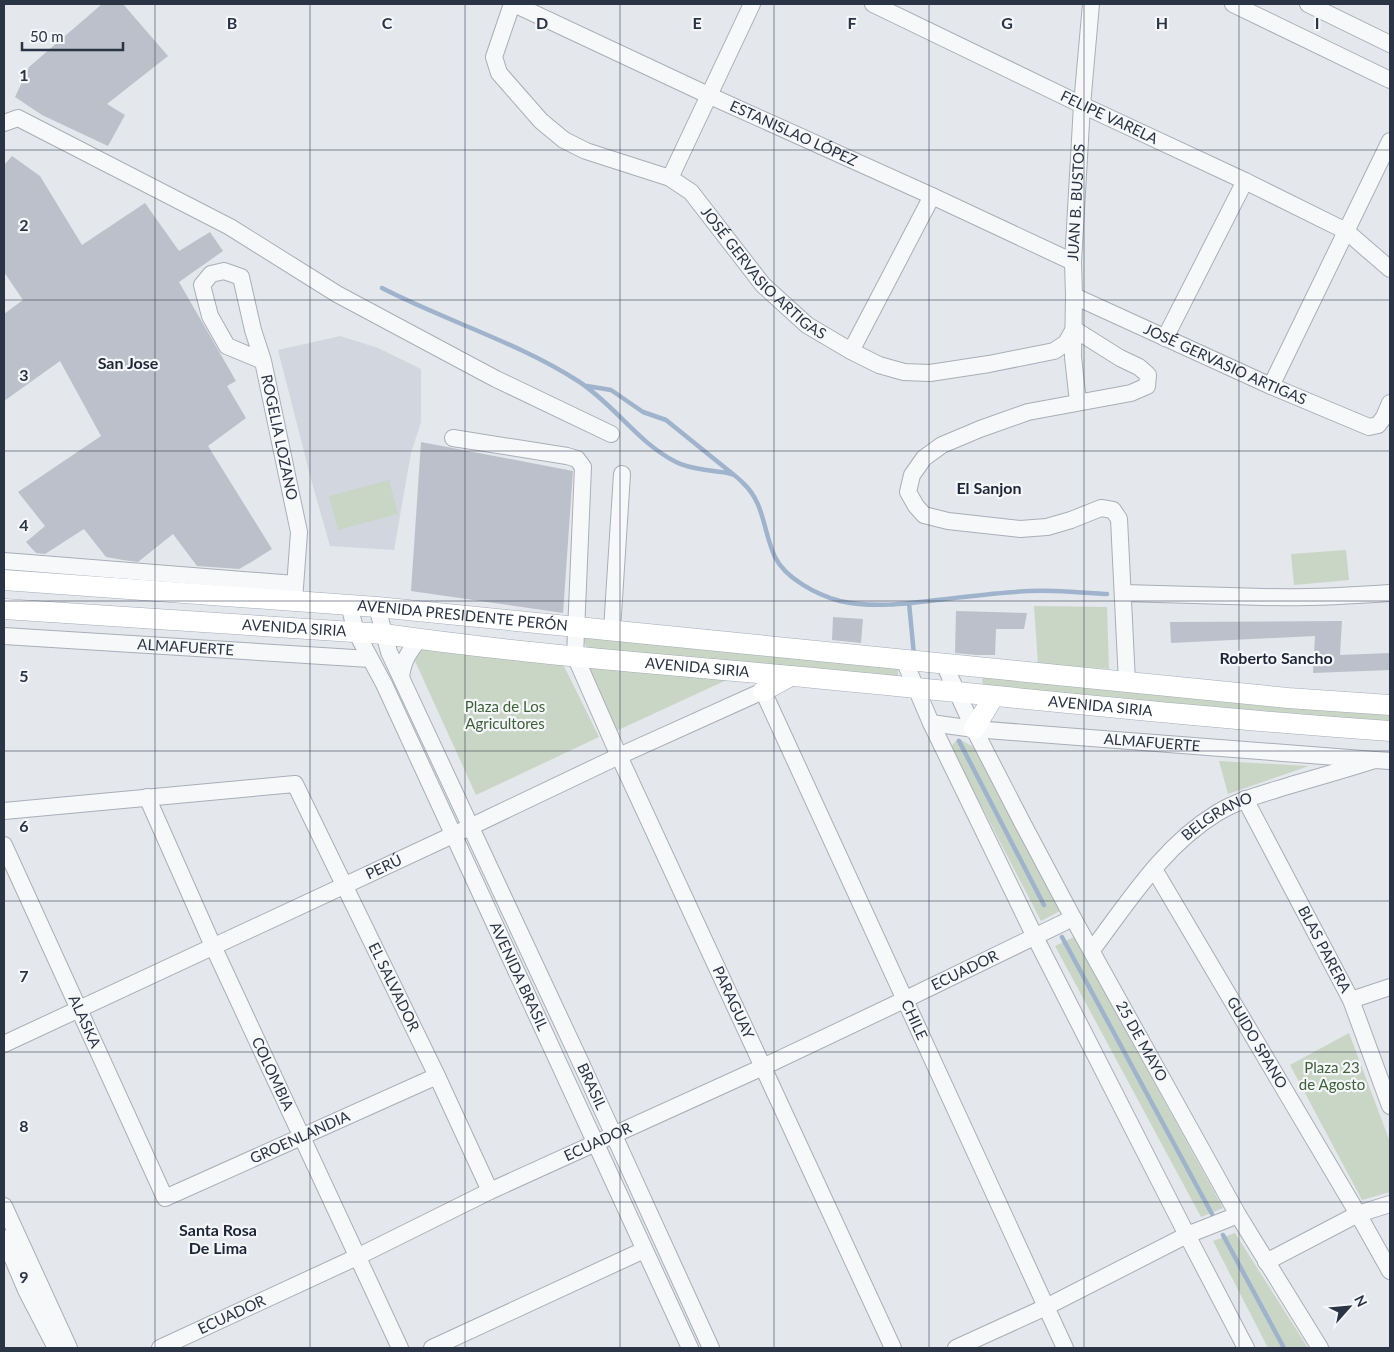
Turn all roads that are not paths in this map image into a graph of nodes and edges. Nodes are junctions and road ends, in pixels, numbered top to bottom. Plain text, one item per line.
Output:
1 (513, 4) edge
2 (752, 4) edge
3 (873, 4) edge
4 (1091, 4) edge
5 (1233, 4) edge
6 (1308, 4) edge
7 (1390, 44) edge
8 (1390, 80) edge
9 (708, 95) junction
10 (1082, 105) junction
11 (8, 117) edge
12 (1390, 141) edge
13 (670, 178) junction
14 (1245, 180) junction
15 (932, 196) junction
16 (1346, 230) junction
17 (1073, 262) junction
18 (1390, 269) edge
19 (1074, 296) junction
20 (1074, 330) junction
21 (1165, 338) junction
22 (851, 351) junction
23 (263, 361) junction
24 (1271, 386) junction
25 (1078, 402) junction
26 (1390, 403) edge
27 (611, 434) dead end
28 (453, 438) dead end
29 (622, 474) dead end
30 (4, 561) edge
31 (4, 580) edge
32 (295, 592) junction
33 (1123, 593) junction
34 (1390, 593) edge
35 (349, 605) junction
36 (377, 607) junction
37 (4, 609) edge
38 (576, 626) junction
39 (612, 630) junction
40 (356, 632) junction
41 (384, 634) junction
42 (4, 636) edge
43 (420, 639) junction
44 (575, 656) junction
45 (370, 659) junction
46 (913, 661) junction
47 (944, 664) junction
48 (791, 676) junction
49 (401, 677) junction
50 (1127, 682) junction
51 (916, 688) junction
52 (763, 691) junction
53 (956, 692) junction
54 (994, 696) junction
55 (1390, 705) edge
56 (931, 723) junction
57 (974, 729) junction
58 (1390, 731) edge
59 (619, 756) junction
60 (1383, 761) edge
61 (147, 797) junction
62 (1245, 799) junction
63 (4, 811) edge
64 (470, 827) junction
65 (453, 835) junction
66 (4, 845) edge
67 (1154, 869) junction
68 (344, 885) junction
69 (1068, 920) junction
70 (1041, 934) junction
71 (213, 946) junction
72 (1092, 950) junction
73 (1390, 987) edge
74 (904, 1000) junction
75 (1352, 1000) junction
76 (79, 1008) junction
77 (4, 1044) edge
78 (763, 1067) junction
79 (436, 1076) junction
80 (1390, 1106) edge
81 (613, 1134) junction
82 (301, 1138) junction
83 (595, 1143) junction
84 (490, 1191) junction
85 (164, 1198) joint
86 (1390, 1204) edge
87 (4, 1206) edge
88 (1358, 1214) junction
89 (1231, 1217) junction
90 (1187, 1235) junction
91 (4, 1238) edge
92 (644, 1250) junction
93 (357, 1257) junction
94 (1266, 1262) junction
95 (1390, 1271) edge
96 (1046, 1306) junction
97 (56, 1348) edge
98 (69, 1348) edge
99 (160, 1348) edge
100 (400, 1348) edge
101 (432, 1348) edge
102 (690, 1348) edge
103 (711, 1348) edge
104 (893, 1348) edge
105 (956, 1348) edge
106 (1065, 1348) edge
107 (1246, 1348) edge
108 (1320, 1348) edge

1 - 9 street, ESTANISLAO LÓPEZ
1 - 13 street, JOSÉ GERVASIO ARTIGAS
2 - 9 street
3 - 10 street, FELIPE VARELA
4 - 10 street, JUAN B. BUSTOS
5 - 8 street
6 - 7 street
9 - 13 street
9 - 15 street, ESTANISLAO LÓPEZ
10 - 14 street, FELIPE VARELA
10 - 17 street, JUAN B. BUSTOS
11 - 27 street
12 - 16 street
13 - 22 street, JOSÉ GERVASIO ARTIGAS
14 - 16 street, FELIPE VARELA
14 - 21 street
15 - 17 street, ESTANISLAO LÓPEZ
15 - 22 street
16 - 18 street, FELIPE VARELA
16 - 24 street
17 - 19 street, JUAN B. BUSTOS
19 - 20 street, JUAN B. BUSTOS
19 - 21 street, JOSÉ GERVASIO ARTIGAS
20 - 22 street, JOSÉ GERVASIO ARTIGAS
20 - 25 street, JUAN B. BUSTOS
20 - 25 street
21 - 24 street, JOSÉ GERVASIO ARTIGAS
23 - 23 street, ROGELIA LOZANO
23 - 32 street, ROGELIA LOZANO
24 - 26 street, JOSÉ GERVASIO ARTIGAS
25 - 33 street
28 - 38 street
29 - 39 street
30 - 32 street
31 - 32 main road, AVENIDA PRESIDENTE PERÓN
32 - 35 main road, AVENIDA PRESIDENTE PERÓN
33 - 34 street
33 - 50 street
35 - 36 main road, AVENIDA PRESIDENTE PERÓN
35 - 40 street, AVENIDA BRASIL
36 - 38 main road, AVENIDA PRESIDENTE PERÓN
36 - 41 street
37 - 40 main road, AVENIDA SIRIA
38 - 39 main road, AVENIDA PRESIDENTE PERÓN
38 - 44 street
39 - 46 main road, AVENIDA PRESIDENTE PERÓN
40 - 41 main road, AVENIDA SIRIA
40 - 45 street, AVENIDA BRASIL
41 - 43 main road, AVENIDA SIRIA
41 - 49 street
42 - 45 street, ALMAFUERTE
43 - 44 main road, AVENIDA SIRIA
43 - 49 street
44 - 48 main road, AVENIDA SIRIA
44 - 59 street, PARAGUAY
45 - 65 street, AVENIDA BRASIL
46 - 47 main road, AVENIDA SIRIA
46 - 51 street
47 - 50 main road, AVENIDA SIRIA
47 - 53 street, 25 DE MAYO
48 - 51 main road, AVENIDA SIRIA
48 - 52 main road
49 - 64 street
50 - 55 main road, AVENIDA SIRIA
51 - 53 main road, AVENIDA SIRIA
51 - 56 street
52 - 59 street, PERÚ
52 - 74 street, CHILE
53 - 54 main road, AVENIDA SIRIA
53 - 57 street, 25 DE MAYO
54 - 57 main road
54 - 58 main road, AVENIDA SIRIA
56 - 57 street, ALMAFUERTE
56 - 70 street
57 - 60 street, ALMAFUERTE
57 - 69 street, 25 DE MAYO
59 - 64 street, PERÚ
59 - 78 street, PARAGUAY
60 - 62 street, BELGRANO
61 - 63 street
61 - 68 street, EL SALVADOR
61 - 71 street, COLOMBIA
62 - 67 street, BELGRANO
62 - 75 street, BLAS PARERA
64 - 65 street, PERÚ
64 - 81 street, BRASIL
65 - 68 street, PERÚ
65 - 83 street, AVENIDA BRASIL
66 - 76 street, ALASKA
67 - 72 street, BELGRANO
67 - 88 street, GUIDO SPANO
68 - 71 street, PERÚ
68 - 79 street, EL SALVADOR
69 - 70 street, ECUADOR
69 - 72 street, 25 DE MAYO
70 - 74 street, ECUADOR
70 - 90 street
71 - 76 street, PERÚ
71 - 82 street, COLOMBIA
72 - 89 street, 25 DE MAYO
73 - 75 street
74 - 78 street, ECUADOR
74 - 96 street, CHILE
75 - 80 street, BLAS PARERA
76 - 77 street, PERÚ
76 - 85 street, ALASKA
78 - 81 street, ECUADOR
78 - 104 street, PARAGUAY
79 - 82 street, GROENLANDIA
79 - 84 street, EL SALVADOR
81 - 83 street, ECUADOR
81 - 103 street, BRASIL
82 - 85 street, GROENLANDIA
82 - 93 street, COLOMBIA
83 - 84 street, ECUADOR
83 - 92 street, AVENIDA BRASIL
84 - 93 street, ECUADOR
86 - 88 street
87 - 98 street
88 - 94 street
88 - 95 street, GUIDO SPANO
89 - 90 street
89 - 94 street, 25 DE MAYO
90 - 96 street
90 - 107 street
91 - 97 street
92 - 101 street
92 - 102 street, AVENIDA BRASIL
93 - 99 street, ECUADOR
93 - 100 street, COLOMBIA
94 - 108 street, 25 DE MAYO
96 - 105 street
96 - 106 street, CHILE

